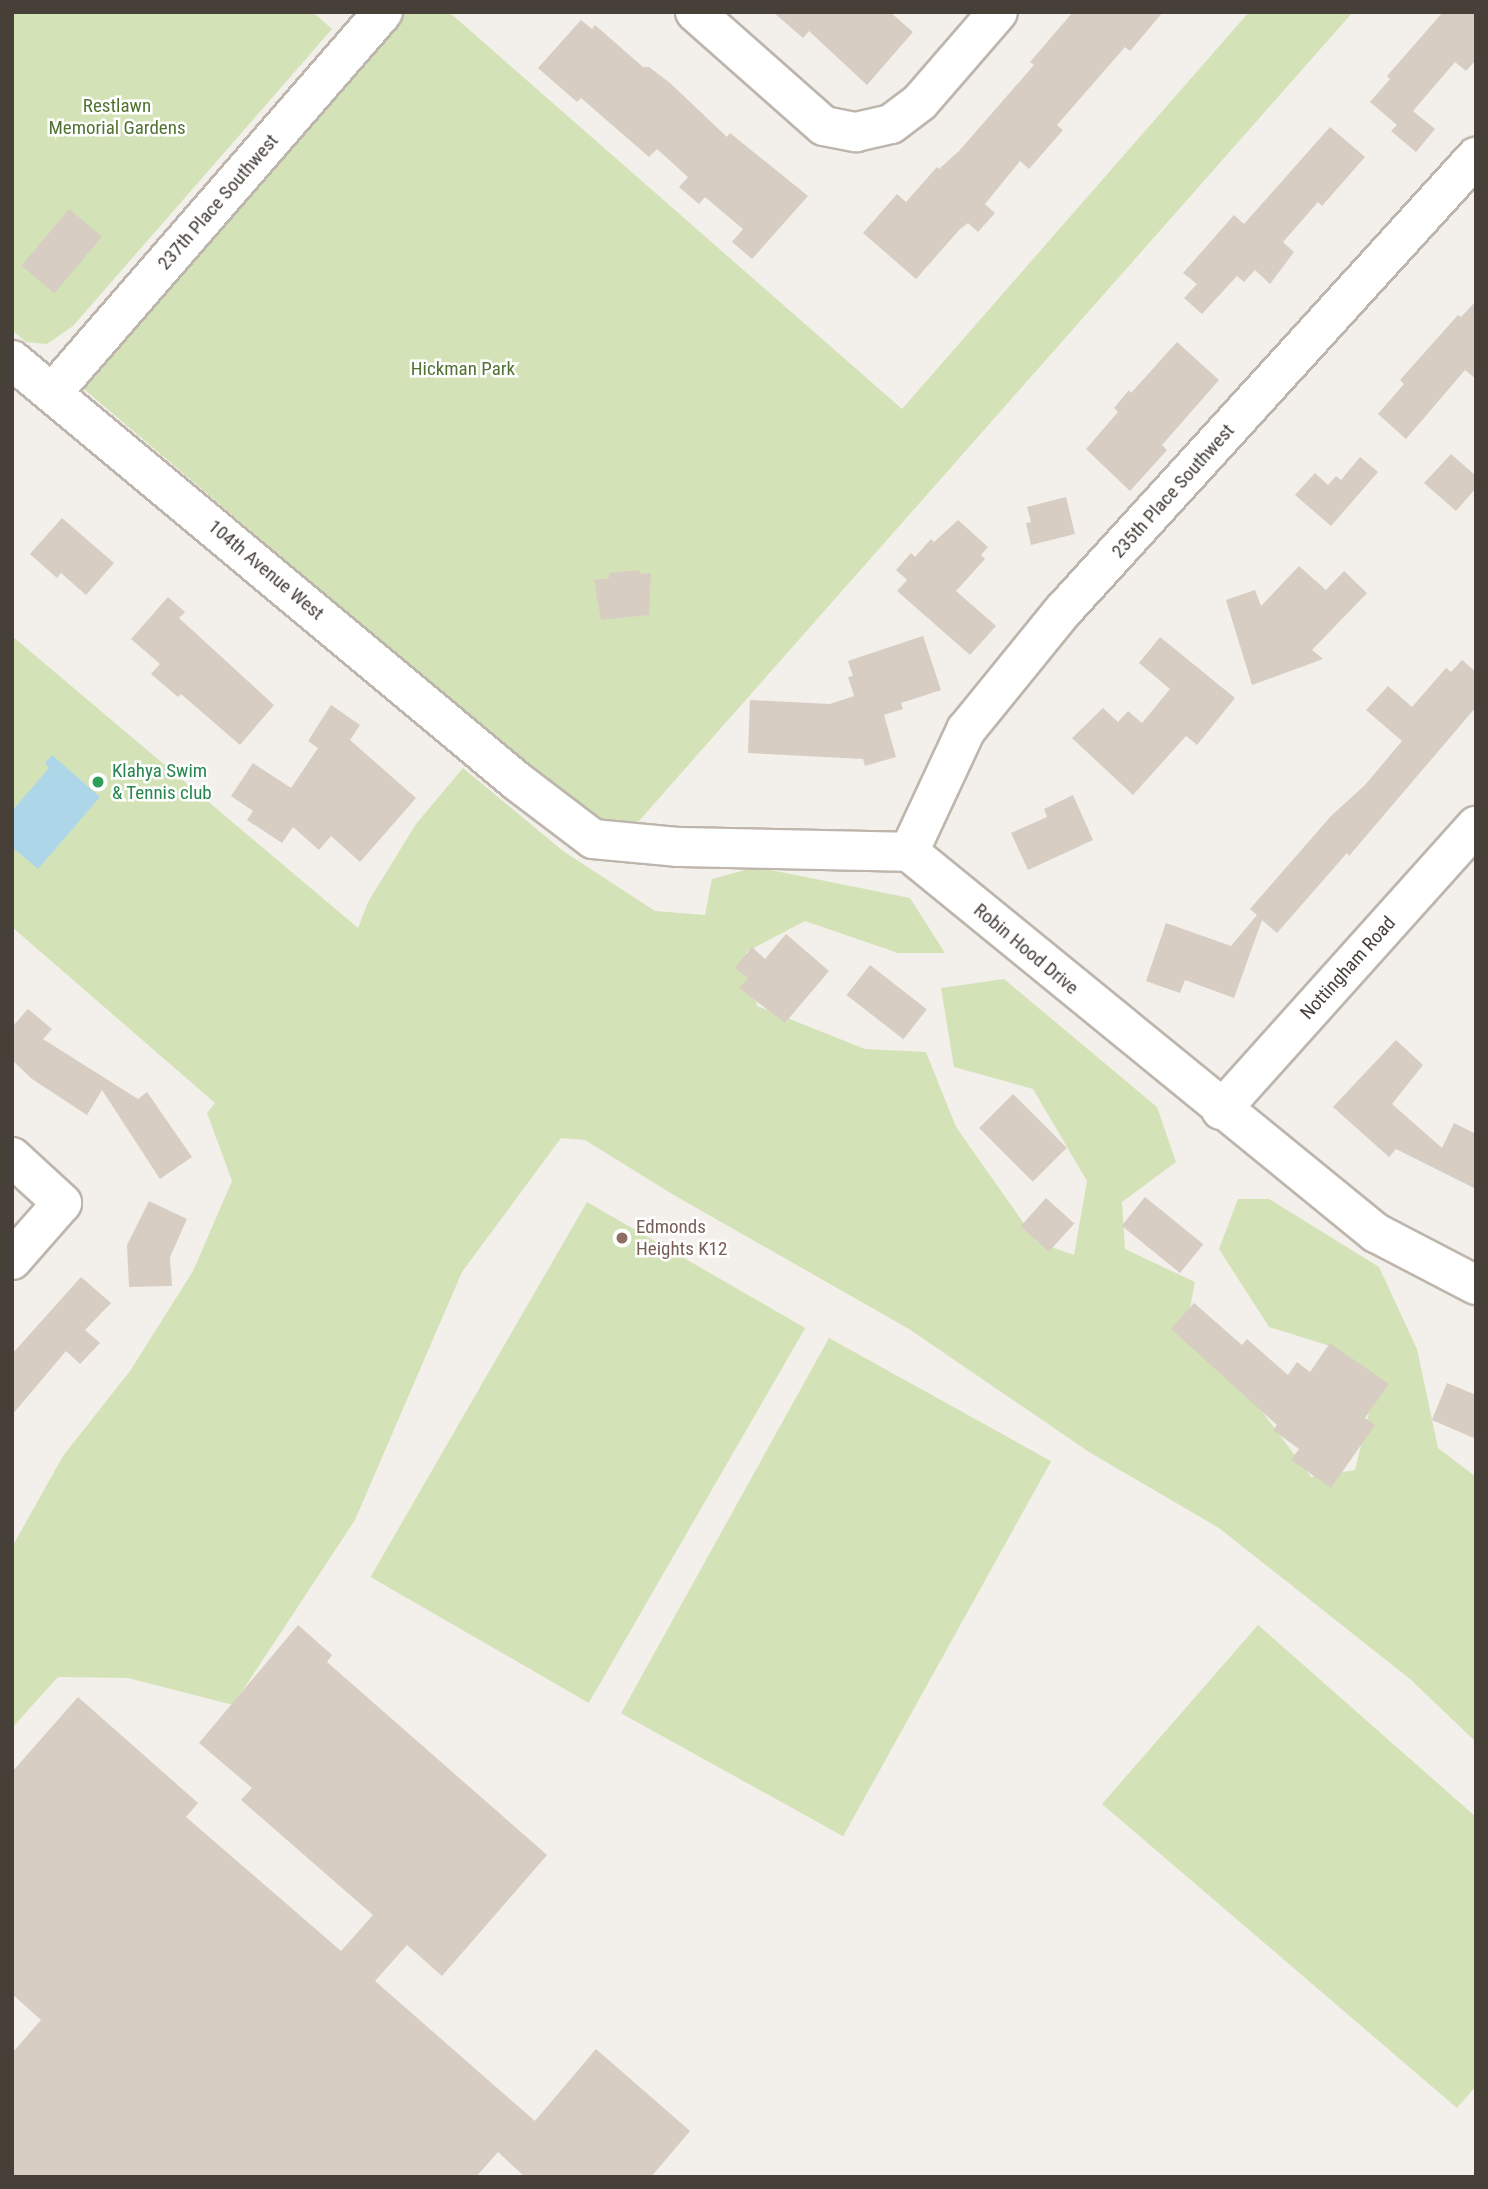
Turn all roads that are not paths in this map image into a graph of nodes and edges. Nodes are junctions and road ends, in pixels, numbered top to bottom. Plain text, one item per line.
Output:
1 (383, 12) edge
2 (695, 12) edge
3 (998, 12) edge
4 (1476, 157) edge
5 (12, 360) edge
6 (53, 392) junction
7 (1476, 826) edge
8 (909, 852) junction
9 (1220, 1110) junction
10 (12, 1157) edge
11 (12, 1260) edge
12 (1476, 1285) edge

1 - 6 street, 237th Place Southwest
2 - 3 street
4 - 8 street, 235th Place Southwest
5 - 6 street, 104th Avenue West
6 - 8 street, 104th Avenue West
7 - 9 street, Nottingham Road
8 - 9 street, Robin Hood Drive
9 - 12 street, Robin Hood Drive
10 - 11 street

